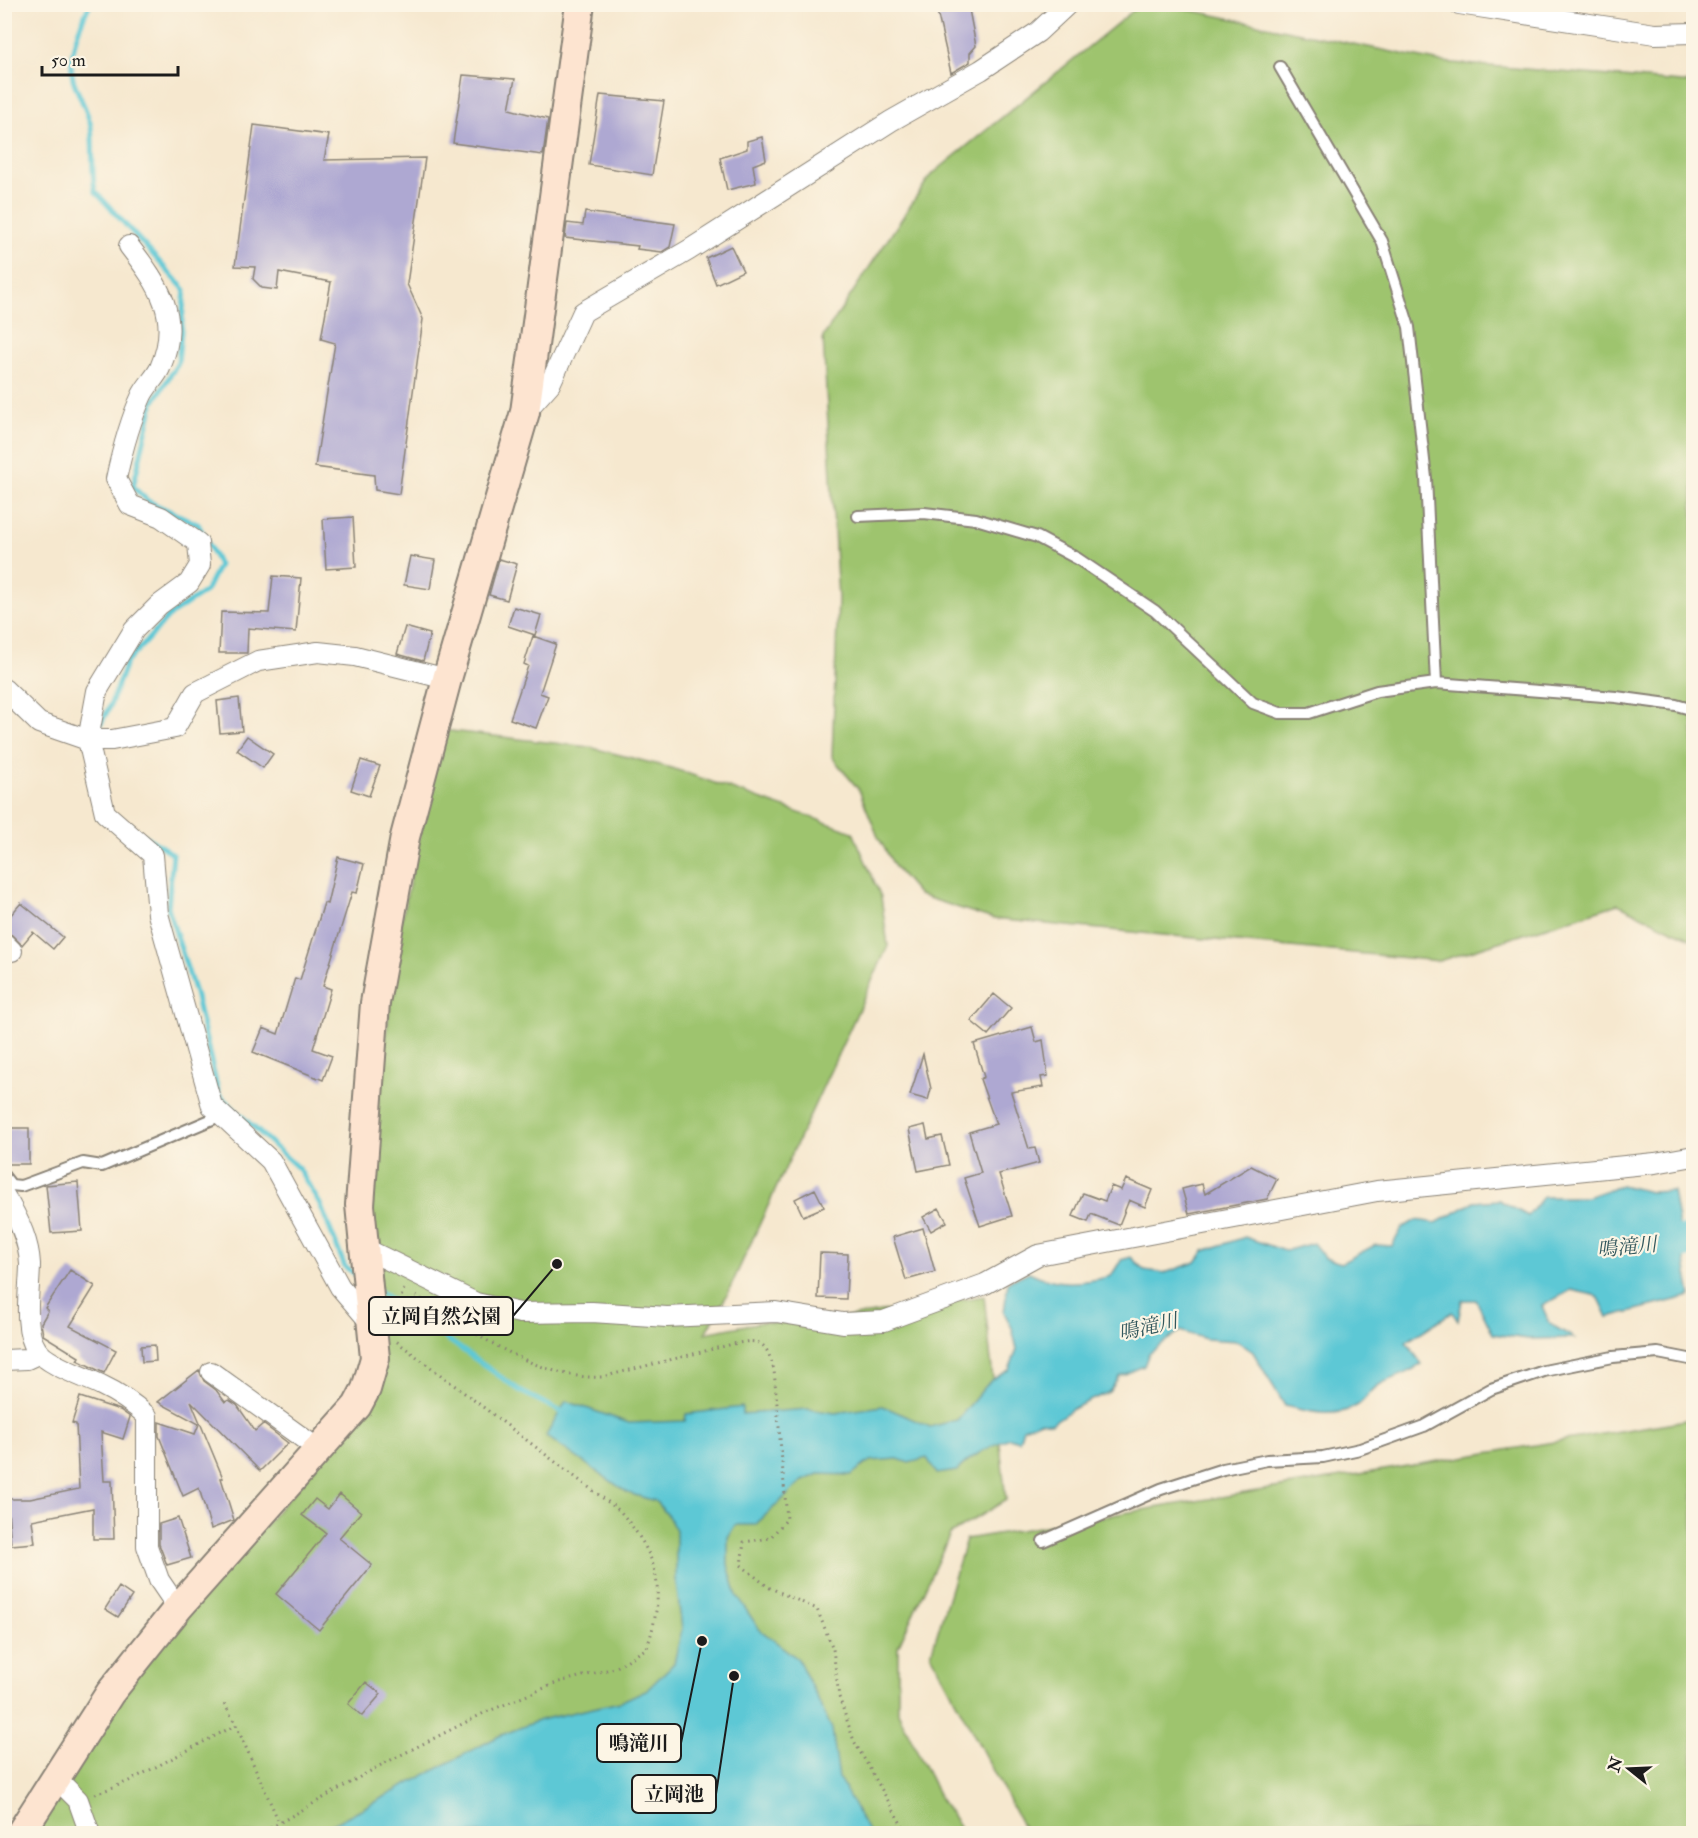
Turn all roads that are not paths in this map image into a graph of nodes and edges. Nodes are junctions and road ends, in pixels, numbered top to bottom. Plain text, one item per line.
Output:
1 (580, 4) edge
2 (1068, 4) edge
3 (1459, 4) edge
4 (1694, 33) edge
5 (1281, 67) dead end
6 (129, 246) dead end
7 (525, 412) junction
8 (858, 516) dead end
9 (447, 679) junction
10 (1436, 682) junction
11 (4, 689) edge
12 (1694, 710) edge
13 (88, 740) junction
14 (222, 1115) junction
15 (1694, 1156) edge
16 (4, 1176) edge
17 (4, 1195) edge
18 (364, 1256) junction
19 (370, 1322) junction
20 (40, 1353) junction
21 (4, 1360) edge
22 (1694, 1360) edge
23 (211, 1372) dead end
24 (318, 1449) junction
25 (1044, 1541) dead end
26 (178, 1608) junction
27 (56, 1778) junction
28 (20, 1833) edge
29 (90, 1833) edge

1 - 7 street
2 - 7 street
3 - 4 street
5 - 10 lane
6 - 13 street
7 - 9 street
8 - 10 lane
9 - 13 street
9 - 18 street
10 - 12 lane
11 - 13 street
13 - 14 street
14 - 16 lane
14 - 19 street
15 - 18 street
17 - 20 street
18 - 19 street
19 - 24 street
20 - 21 street
20 - 26 street
22 - 25 lane
23 - 24 street
24 - 26 street
26 - 27 street
27 - 28 street
27 - 29 street

